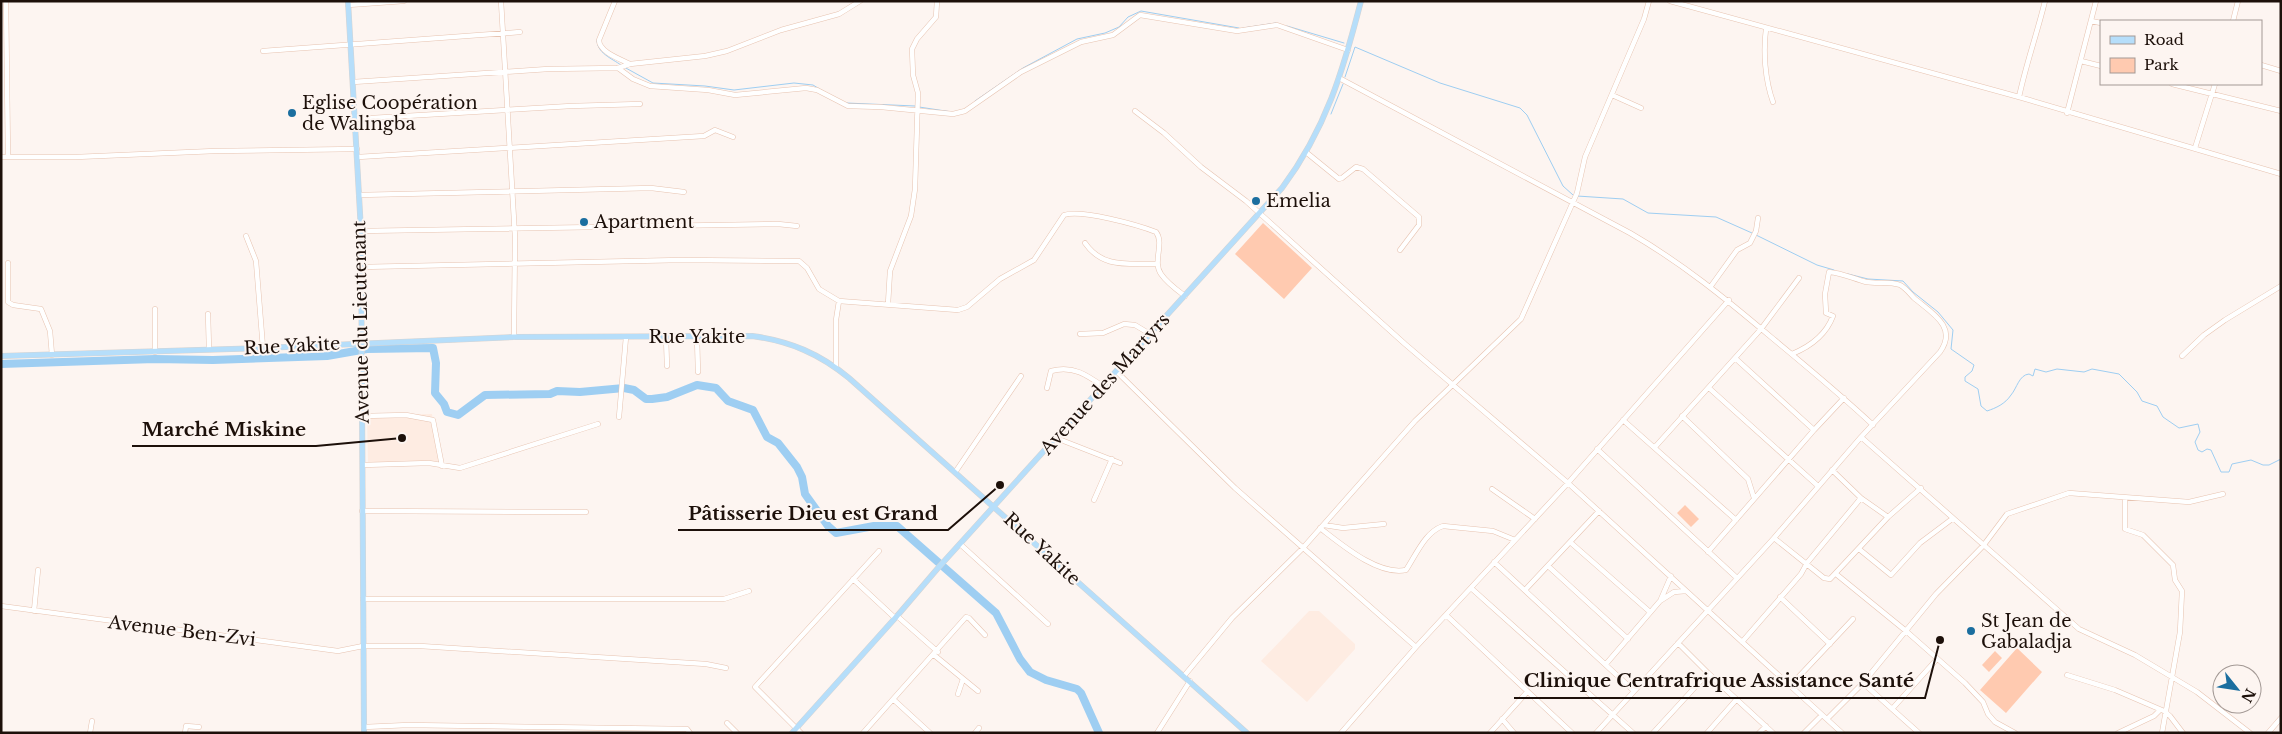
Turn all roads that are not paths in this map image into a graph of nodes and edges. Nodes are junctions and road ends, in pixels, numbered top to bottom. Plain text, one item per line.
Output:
1 (6, 1) edge
2 (404, 1) edge
3 (501, 1) edge
4 (615, 1) edge
5 (860, 1) edge
6 (937, 1) edge
7 (1361, 1) edge
8 (1649, 1) edge
9 (1670, 1) edge
10 (2045, 1) edge
11 (2096, 1) edge
12 (2238, 1) edge
13 (348, 3) edge
14 (2232, 20) edge
15 (2091, 21) junction
16 (2100, 23) edge
17 (1766, 29) junction
18 (504, 32) junction
19 (520, 32) dead end
20 (4, 38) edge
21 (352, 44) junction
22 (263, 50) dead end
23 (1348, 50) junction
24 (2081, 61) junction
25 (628, 65) junction
26 (2262, 65) edge
27 (2100, 66) edge
28 (618, 68) junction
29 (2281, 71) edge
30 (505, 72) junction
31 (1340, 78) junction
32 (353, 82) junction
33 (2176, 85) edge
34 (2215, 85) edge
35 (2212, 94) junction
36 (1612, 95) junction
37 (2019, 97) junction
38 (1774, 102) dead end
39 (640, 104) dead end
40 (1641, 108) dead end
41 (917, 110) junction
42 (507, 111) junction
43 (2281, 111) edge
44 (1135, 112) dead end
45 (2067, 113) junction
46 (355, 119) junction
47 (733, 137) dead end
48 (509, 147) junction
49 (2195, 148) junction
50 (357, 149) junction
51 (1307, 153) junction
52 (8, 156) junction
53 (1, 157) edge
54 (358, 157) junction
55 (2281, 174) edge
56 (512, 191) junction
57 (684, 192) dead end
58 (360, 195) junction
59 (1573, 201) junction
60 (1260, 214) junction
61 (1758, 218) dead end
62 (797, 226) dead end
63 (514, 227) junction
64 (361, 231) junction
65 (246, 236) dead end
66 (1085, 243) dead end
67 (1400, 250) dead end
68 (515, 262) junction
69 (8, 263) dead end
70 (1157, 264) junction
71 (361, 267) junction
72 (1799, 278) dead end
73 (1711, 286) junction
74 (2281, 286) edge
75 (1184, 296) junction
76 (1729, 300) junction
77 (839, 301) junction
78 (888, 304) junction
79 (155, 309) dead end
80 (208, 314) dead end
81 (1761, 329) junction
82 (1080, 334) dead end
83 (1150, 334) junction
84 (514, 337) junction
85 (626, 337) junction
86 (666, 337) junction
87 (697, 337) junction
88 (363, 344) junction
89 (263, 348) junction
90 (209, 349) junction
91 (156, 352) junction
92 (1792, 354) junction
93 (52, 355) junction
94 (1, 356) edge
95 (2182, 356) dead end
96 (1735, 358) junction
97 (667, 366) dead end
98 (836, 367) junction
99 (698, 372) dead end
100 (1117, 372) junction
101 (1021, 376) dead end
102 (1452, 384) junction
103 (1104, 386) junction
104 (1047, 388) dead end
105 (1708, 388) junction
106 (1844, 398) junction
107 (363, 416) junction
108 (1682, 416) junction
109 (620, 417) dead end
110 (1623, 420) junction
111 (598, 424) dead end
112 (1873, 425) junction
113 (1814, 430) junction
114 (1861, 437) junction
115 (1056, 438) junction
116 (1655, 447) junction
117 (1597, 449) junction
118 (1112, 459) junction
119 (1789, 459) junction
120 (1120, 463) dead end
121 (363, 465) junction
122 (442, 466) junction
123 (1832, 470) junction
124 (956, 471) junction
125 (1568, 483) junction
126 (1818, 486) junction
127 (1921, 488) junction
128 (1492, 489) dead end
129 (2223, 494) dead end
130 (1754, 498) junction
131 (1861, 498) junction
132 (2125, 498) junction
133 (1094, 500) dead end
134 (995, 505) junction
135 (362, 511) junction
136 (1598, 511) junction
137 (586, 512) dead end
138 (1888, 517) junction
139 (1952, 518) junction
140 (1535, 519) junction
141 (1736, 520) junction
142 (1384, 524) dead end
143 (1322, 527) junction
144 (1774, 538) junction
145 (1515, 540) junction
146 (1570, 542) junction
147 (960, 544) junction
148 (1983, 546) junction
149 (1302, 549) junction
150 (1858, 549) junction
151 (879, 551) dead end
152 (1708, 552) junction
153 (1494, 562) junction
154 (1807, 563) junction
155 (1548, 566) junction
156 (38, 570) dead end
157 (1836, 574) junction
158 (1671, 576) junction
159 (1737, 578) junction
160 (853, 579) junction
161 (1471, 588) junction
162 (1526, 590) junction
163 (750, 591) dead end
164 (1686, 591) junction
165 (1780, 597) junction
166 (363, 598) junction
167 (1660, 601) junction
168 (1, 606) edge
169 (34, 611) junction
170 (1708, 611) junction
171 (1650, 612) junction
172 (1446, 615) junction
173 (896, 617) junction
174 (1853, 619) dead end
175 (1048, 624) dead end
176 (1906, 631) junction
177 (985, 635) dead end
178 (1628, 639) junction
179 (1678, 642) junction
180 (1742, 642) junction
181 (1830, 644) junction
182 (364, 646) junction
183 (1416, 647) junction
184 (936, 654) junction
185 (1937, 659) junction
186 (1606, 664) junction
187 (726, 668) dead end
188 (1708, 673) junction
189 (2067, 675) dead end
190 (1184, 676) junction
191 (2172, 677) junction
192 (963, 679) junction
193 (1190, 681) junction
194 (1863, 683) junction
195 (1790, 686) junction
196 (1634, 690) junction
197 (978, 691) dead end
198 (1528, 692) junction
199 (958, 694) dead end
200 (894, 700) junction
201 (1736, 700) junction
202 (1892, 709) junction
203 (2162, 711) junction
204 (1612, 714) junction
205 (1822, 715) junction
206 (2281, 718) edge
207 (1502, 719) junction
208 (1827, 719) junction
209 (92, 722) dead end
210 (727, 723) dead end
211 (484, 726) junction
212 (1766, 726) junction
213 (199, 728) dead end
214 (796, 728) junction
215 (979, 728) dead end
216 (364, 730) edge
217 (615, 730) edge
218 (644, 731) edge
219 (90, 733) edge
220 (185, 733) edge
221 (484, 733) edge
222 (690, 733) edge
223 (737, 733) edge
224 (792, 733) edge
225 (801, 733) edge
226 (863, 733) edge
227 (930, 733) edge
228 (975, 733) edge
229 (1157, 733) edge
230 (1247, 733) edge
231 (1341, 733) edge
232 (1490, 733) edge
233 (1514, 733) edge
234 (1572, 733) edge
235 (1596, 733) edge
236 (1633, 733) edge
237 (1653, 733) edge
238 (1707, 733) edge
239 (1760, 733) edge
240 (1773, 733) edge
241 (1804, 733) edge
242 (1842, 733) edge
243 (1919, 733) edge
244 (2014, 733) edge
245 (2118, 733) edge
246 (2162, 733) edge
247 (2183, 733) edge
248 (2250, 733) edge
249 (2268, 733) edge

1 - 20 street
2 - 13 street
3 - 18 street
4 - 25 street
5 - 25 street
6 - 41 street
7 - 23 main road, Avenue des Martyrs
8 - 36 street
9 - 17 street
10 - 37 street
11 - 15 street
12 - 14 street
13 - 21 main road, Avenue du Lieutenant
15 - 16 street
15 - 24 street
17 - 37 street
17 - 38 street
18 - 19 street
18 - 21 street
18 - 30 street
20 - 52 street
21 - 22 street
21 - 32 main road, Avenue du Lieutenant
23 - 31 main road, Avenue des Martyrs
23 - 41 street
24 - 27 street
24 - 45 street
25 - 28 street
26 - 29 street
28 - 30 street
28 - 41 street
30 - 32 street
30 - 42 street
31 - 51 main road, Avenue des Martyrs
31 - 59 street
32 - 46 main road, Avenue du Lieutenant
33 - 35 street
34 - 35 street
35 - 43 street
35 - 49 street
36 - 40 street
36 - 59 street
37 - 45 street
39 - 42 street
41 - 78 street
42 - 46 street
42 - 48 street
44 - 60 street
45 - 49 street
46 - 50 main road, Avenue du Lieutenant
47 - 48 street
48 - 54 street
48 - 56 street
49 - 55 street
50 - 52 street
50 - 54 main road, Avenue du Lieutenant
51 - 60 main road, Avenue des Martyrs
51 - 67 street
52 - 53 street
54 - 58 main road, Avenue du Lieutenant
56 - 57 street
56 - 58 street
56 - 63 street
58 - 64 main road, Avenue du Lieutenant
59 - 73 street
59 - 102 street
60 - 75 main road, Avenue des Martyrs
60 - 102 street
61 - 73 street
62 - 63 street
63 - 64 street
63 - 68 street
64 - 71 main road, Avenue du Lieutenant
65 - 89 street
66 - 70 street
68 - 71 street
68 - 77 street
68 - 84 street
69 - 93 street
70 - 75 street
70 - 78 street
71 - 88 main road, Avenue du Lieutenant
72 - 81 street
73 - 76 street
74 - 95 street
75 - 83 main road, Avenue des Martyrs
76 - 81 street
76 - 110 street
77 - 78 street
77 - 98 street
79 - 91 street
80 - 90 street
81 - 92 street
81 - 96 street
82 - 83 street
83 - 100 main road, Avenue des Martyrs
84 - 85 main road, Rue Yakite
84 - 88 main road, Rue Yakite
85 - 86 main road, Rue Yakite
85 - 109 street
86 - 87 main road, Rue Yakite
86 - 97 street
87 - 98 main road, Rue Yakite
87 - 99 street
88 - 89 main road, Rue Yakite
88 - 107 main road, Avenue du Lieutenant
89 - 90 main road, Rue Yakite
90 - 91 main road, Rue Yakite
91 - 93 main road, Rue Yakite
92 - 106 street
92 - 112 street
93 - 94 main road, Rue Yakite
96 - 105 street
96 - 113 street
98 - 124 main road, Rue Yakite
100 - 103 main road, Avenue des Martyrs
100 - 149 street
101 - 124 street
102 - 125 street
102 - 143 street
103 - 104 street
103 - 115 main road, Avenue des Martyrs
105 - 108 street
105 - 119 street
106 - 112 street
106 - 113 street
107 - 121 main road, Avenue du Lieutenant
107 - 122 street
108 - 116 street
108 - 130 street
110 - 116 street
110 - 117 street
111 - 122 street
112 - 114 street
113 - 119 street
114 - 123 street
114 - 127 street
115 - 118 street
115 - 134 main road, Avenue des Martyrs
116 - 141 street
117 - 125 street
117 - 152 street
118 - 120 street
118 - 133 street
119 - 126 street
119 - 130 street
121 - 122 street
121 - 135 main road, Avenue du Lieutenant
123 - 126 street
123 - 131 street
124 - 134 main road, Rue Yakite
125 - 136 street
125 - 140 street
126 - 144 street
127 - 138 street
127 - 139 street
128 - 140 street
129 - 132 street
130 - 141 street
131 - 138 street
131 - 154 street
132 - 148 street
132 - 191 street
134 - 147 main road, Avenue des Martyrs
134 - 190 main road, Rue Yakite
135 - 137 street
135 - 166 main road, Avenue du Lieutenant
136 - 146 street
136 - 158 street
138 - 150 street
139 - 148 street
139 - 150 street
140 - 145 street
141 - 152 street
142 - 143 street
143 - 145 street
143 - 149 street
144 - 154 street
144 - 159 street
145 - 153 street
146 - 155 street
146 - 171 street
147 - 173 main road, Avenue des Martyrs
147 - 175 street
148 - 176 street
148 - 191 street
149 - 183 street
149 - 190 street
150 - 157 street
151 - 160 street
152 - 159 street
153 - 161 street
153 - 162 street
154 - 157 street
154 - 165 street
155 - 162 street
155 - 178 street
156 - 169 street
157 - 176 street
158 - 164 street
158 - 167 street
159 - 170 street
160 - 173 street
160 - 214 street
161 - 172 street
161 - 204 street
162 - 186 street
163 - 166 street
164 - 167 street
164 - 170 street
165 - 180 street
165 - 181 street
166 - 182 main road, Avenue du Lieutenant
167 - 171 street
168 - 169 street, Avenue Ben-Zvi
169 - 182 street, Avenue Ben-Zvi
170 - 179 street
170 - 180 street
171 - 178 street
172 - 183 street
172 - 198 street
173 - 184 street
173 - 214 main road, Avenue des Martyrs
174 - 181 street
176 - 185 street
176 - 194 street
177 - 184 street
178 - 186 street
179 - 188 street
179 - 196 street
180 - 195 street
181 - 195 street
182 - 187 street, Avenue Ben-Zvi
182 - 216 main road, Avenue du Lieutenant
183 - 231 street
184 - 192 street
184 - 200 street
185 - 202 street
185 - 244 street
186 - 196 street
188 - 201 street
188 - 237 street
189 - 203 street
190 - 193 main road, Rue Yakite
191 - 203 street
191 - 248 street
192 - 197 street
192 - 199 street
193 - 229 street
193 - 230 main road, Rue Yakite
194 - 202 street
194 - 208 street
195 - 205 street
196 - 204 street
198 - 207 street
198 - 234 street
200 - 226 street
200 - 227 street
201 - 212 street
201 - 238 street
202 - 243 street
203 - 245 street
203 - 246 street
203 - 247 street
204 - 235 street
204 - 236 street
205 - 208 street
205 - 241 street
206 - 249 street
207 - 232 street
207 - 233 street
208 - 242 street
209 - 219 street
210 - 223 street
211 - 216 street
211 - 217 street
211 - 221 street
212 - 239 street
212 - 240 street
213 - 220 street
214 - 224 main road, Avenue des Martyrs
214 - 225 street
215 - 228 street
217 - 218 street
218 - 222 street

